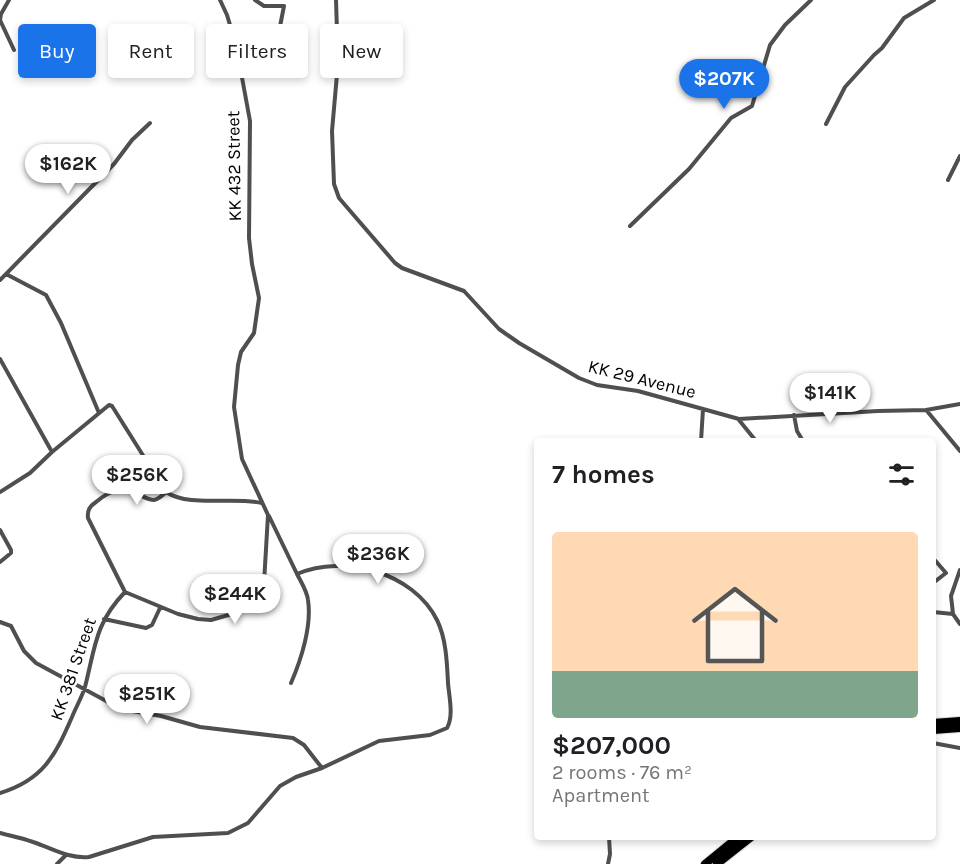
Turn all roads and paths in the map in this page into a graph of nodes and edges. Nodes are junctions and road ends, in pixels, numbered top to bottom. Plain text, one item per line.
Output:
1 (9, 0) edge
2 (220, 0) edge
3 (255, 0) edge
4 (286, 0) edge
5 (336, 0) edge
6 (811, 0) edge
7 (934, 0) edge
8 (0, 2) edge
9 (284, 6) junction
10 (4, 9) junction
11 (0, 20) edge
12 (230, 24) edge
13 (280, 24) edge
14 (14, 50) dead end
15 (242, 78) edge
16 (150, 123) dead end
17 (826, 124) dead end
18 (960, 156) edge
19 (948, 180) dead end
20 (630, 226) dead end
21 (6, 274) junction
22 (0, 280) edge
23 (0, 359) edge
24 (960, 404) edge
25 (703, 409) junction
26 (926, 410) junction
27 (99, 413) junction
28 (794, 415) junction
29 (739, 419) junction
30 (701, 438) edge
31 (754, 438) edge
32 (801, 438) edge
33 (960, 451) edge
34 (52, 452) junction
35 (0, 492) edge
36 (166, 492) junction
37 (262, 503) junction
38 (268, 515) junction
39 (0, 530) edge
40 (936, 561) edge
41 (0, 562) edge
42 (960, 570) edge
43 (297, 574) junction
44 (936, 581) edge
45 (124, 592) junction
46 (160, 608) junction
47 (936, 612) edge
48 (953, 614) junction
49 (104, 619) junction
50 (0, 622) edge
51 (960, 624) edge
52 (291, 683) dead end
53 (84, 688) junction
54 (960, 721) edge
55 (936, 723) edge
56 (960, 728) edge
57 (936, 730) edge
58 (936, 744) edge
59 (960, 748) edge
60 (322, 768) junction
61 (0, 793) edge
62 (0, 833) edge
63 (609, 840) edge
64 (734, 840) edge
65 (747, 840) edge
66 (66, 855) junction
67 (607, 863) edge
68 (57, 864) edge
69 (705, 864) edge
70 (717, 864) edge

1 - 10 street
2 - 12 street, KK 432 Street
3 - 9 street
4 - 9 street
5 - 25 street, KK 29 Avenue
6 - 20 street
7 - 17 street
8 - 10 street
9 - 13 street
10 - 11 street
11 - 14 street
15 - 37 street, KK 432 Street
16 - 21 street
18 - 19 street
21 - 22 street
21 - 27 street
23 - 34 street
24 - 26 street
25 - 29 street
25 - 30 street, KK 29 Avenue
26 - 28 street
26 - 33 street
27 - 34 street
27 - 36 street
28 - 29 street
28 - 32 street
29 - 31 street
34 - 35 street
36 - 37 street
36 - 45 street
37 - 38 street
38 - 43 street
38 - 46 street
39 - 41 street
40 - 44 street
42 - 48 street
43 - 52 street
43 - 60 street
45 - 46 street
45 - 49 street, KK 381 Street
46 - 49 street
47 - 48 street
48 - 51 street
49 - 53 street, KK 381 Street
50 - 53 street
53 - 60 street
53 - 61 street, KK 381 Street
54 - 55 highway
56 - 57 highway
58 - 59 street
60 - 66 street
62 - 66 street
63 - 67 street
64 - 69 highway
65 - 70 highway
66 - 68 street

